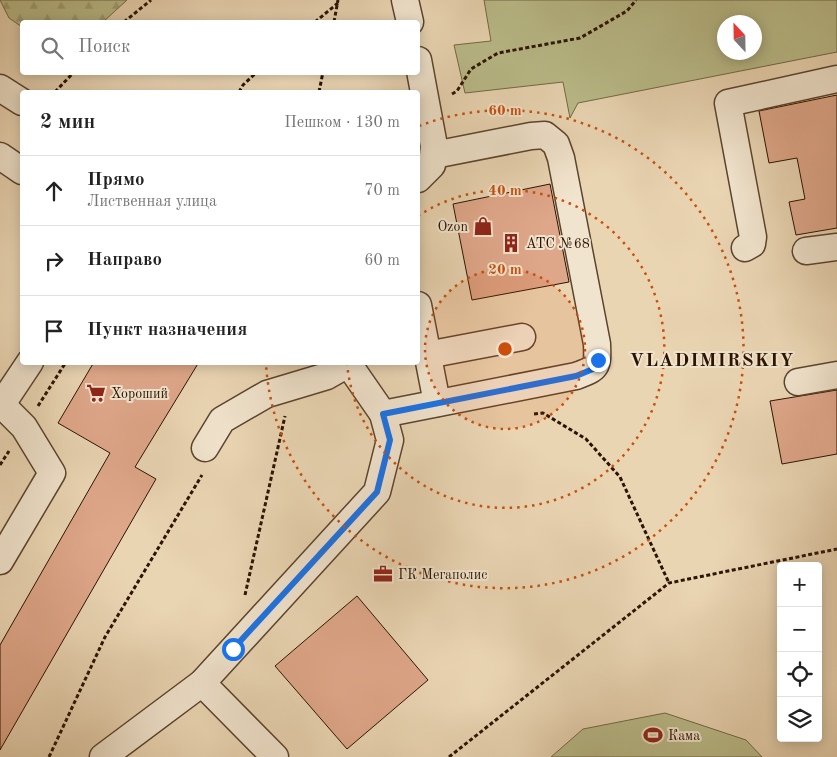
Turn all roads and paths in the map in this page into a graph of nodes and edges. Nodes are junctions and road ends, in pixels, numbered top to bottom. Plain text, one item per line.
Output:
1 (151, 0) edge
2 (405, 0) edge
3 (636, 0) edge
4 (338, 2) edge
5 (126, 20) edge
6 (317, 20) edge
7 (334, 20) edge
8 (410, 20) edge
9 (420, 71) edge
10 (71, 75) edge
11 (254, 75) edge
12 (322, 75) edge
13 (837, 80) edge
14 (0, 88) edge
15 (57, 90) edge
16 (240, 90) edge
17 (319, 90) edge
18 (20, 101) edge
19 (427, 108) junction
20 (434, 155) junction
21 (0, 156) edge
22 (20, 170) edge
23 (420, 177) edge
24 (837, 247) edge
25 (745, 248) dead end
26 (806, 251) dead end
27 (420, 316) edge
28 (522, 337) dead end
29 (427, 355) junction
30 (28, 365) edge
31 (344, 365) edge
32 (348, 365) edge
33 (837, 375) edge
34 (798, 382) dead end
35 (292, 386) junction
36 (437, 403) junction
37 (1, 406) edge
38 (383, 414) junction
39 (533, 414) dead end
40 (204, 448) joint
41 (837, 549) edge
42 (0, 561) edge
43 (669, 583) junction
44 (244, 600) dead end
45 (202, 683) junction
46 (49, 757) edge
47 (103, 757) edge
48 (275, 757) edge
49 (450, 757) edge

1 - 5 path
2 - 8 street
3 - 19 path
4 - 6 path
4 - 7 path
9 - 19 street
10 - 15 path
11 - 16 path
12 - 17 path
13 - 25 street
14 - 18 street
19 - 20 street
20 - 23 street
20 - 36 street
21 - 22 street
24 - 26 street
27 - 29 street
28 - 29 street
29 - 36 street
30 - 37 street
31 - 35 street
32 - 38 street
33 - 34 street
35 - 40 street
35 - 44 path
36 - 38 street
37 - 42 street
38 - 45 street
39 - 43 path
40 - 46 path
41 - 43 path
43 - 49 path
45 - 47 street
45 - 48 street

